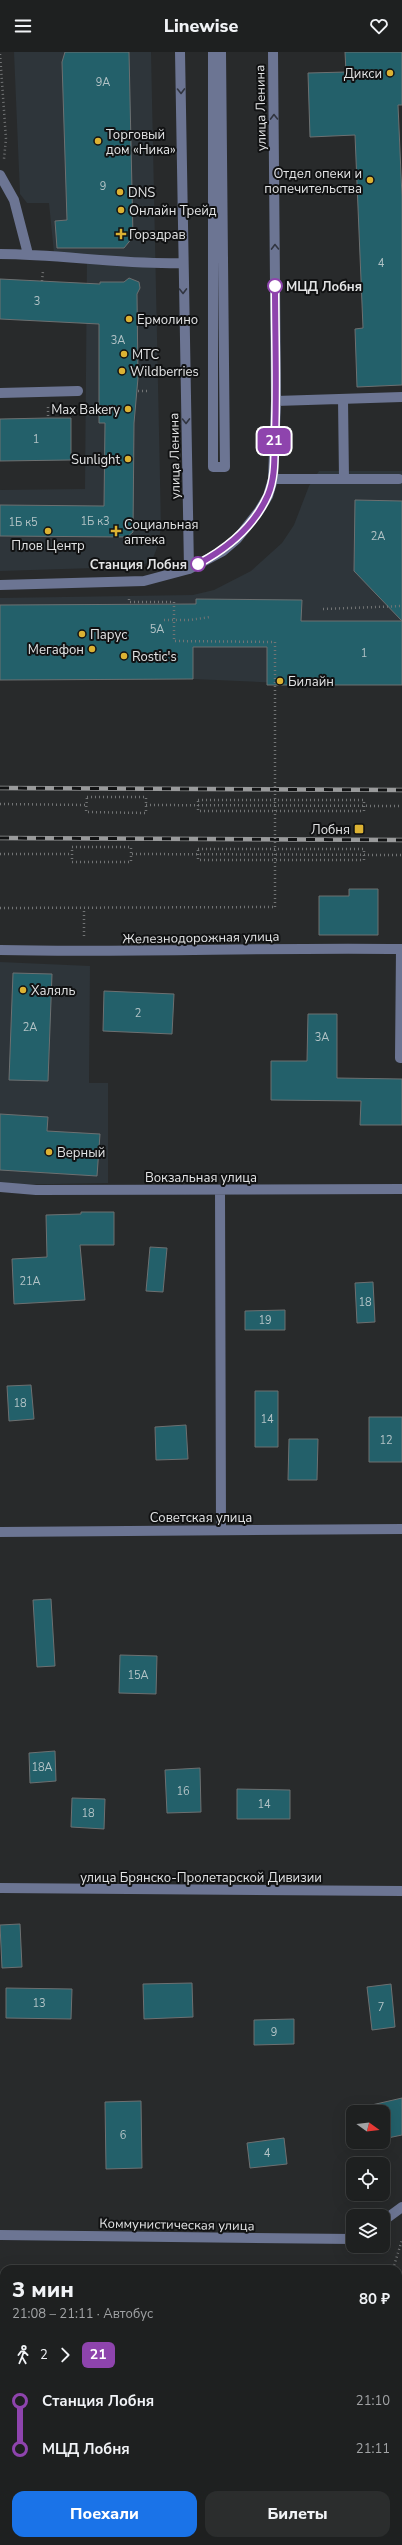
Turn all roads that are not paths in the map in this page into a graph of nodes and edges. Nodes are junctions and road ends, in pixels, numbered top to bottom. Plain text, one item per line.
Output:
1 (180, 52) edge
2 (213, 52) edge
3 (221, 52) edge
4 (273, 52) edge
5 (1, 175) edge
6 (0, 254) edge
7 (28, 254) junction
8 (182, 263) junction
9 (78, 391) dead end
10 (0, 393) edge
11 (402, 397) edge
12 (343, 399) junction
13 (276, 401) junction
14 (273, 479) junction
15 (344, 479) junction
16 (399, 479) dead end
17 (189, 569) junction
18 (0, 585) edge
19 (402, 949) edge
20 (0, 950) edge
21 (402, 1058) edge
22 (0, 1187) edge
23 (402, 1189) edge
24 (220, 1190) junction
25 (402, 1529) edge
26 (221, 1530) junction
27 (0, 1532) edge
28 (0, 1888) edge
29 (402, 1891) edge
30 (402, 2207) edge
31 (390, 2215) edge
32 (0, 2235) edge
33 (346, 2239) edge

1 -> 8 street, улица Ленина
2 - 3 street
13 -> 4 street, улица Ленина
5 - 7 street
6 - 7 street
7 - 8 street
8 -> 17 street, улица Ленина
9 - 10 street
11 - 12 street
12 - 13 street
12 - 15 street
13 - 14 street, улица Ленина
14 - 15 street
14 - 17 street, улица Ленина
15 - 16 street
17 - 18 street
19 - 20 street, Железнодорожная улица
19 - 21 street
22 - 24 street, Вокзальная улица
23 - 24 street, Вокзальная улица
24 - 26 street
25 - 26 street, Советская улица
26 - 27 street, Советская улица
28 - 29 street, улица Брянско-Пролетарской Дивизии
30 - 31 street
32 - 33 street, Коммунистическая улица

